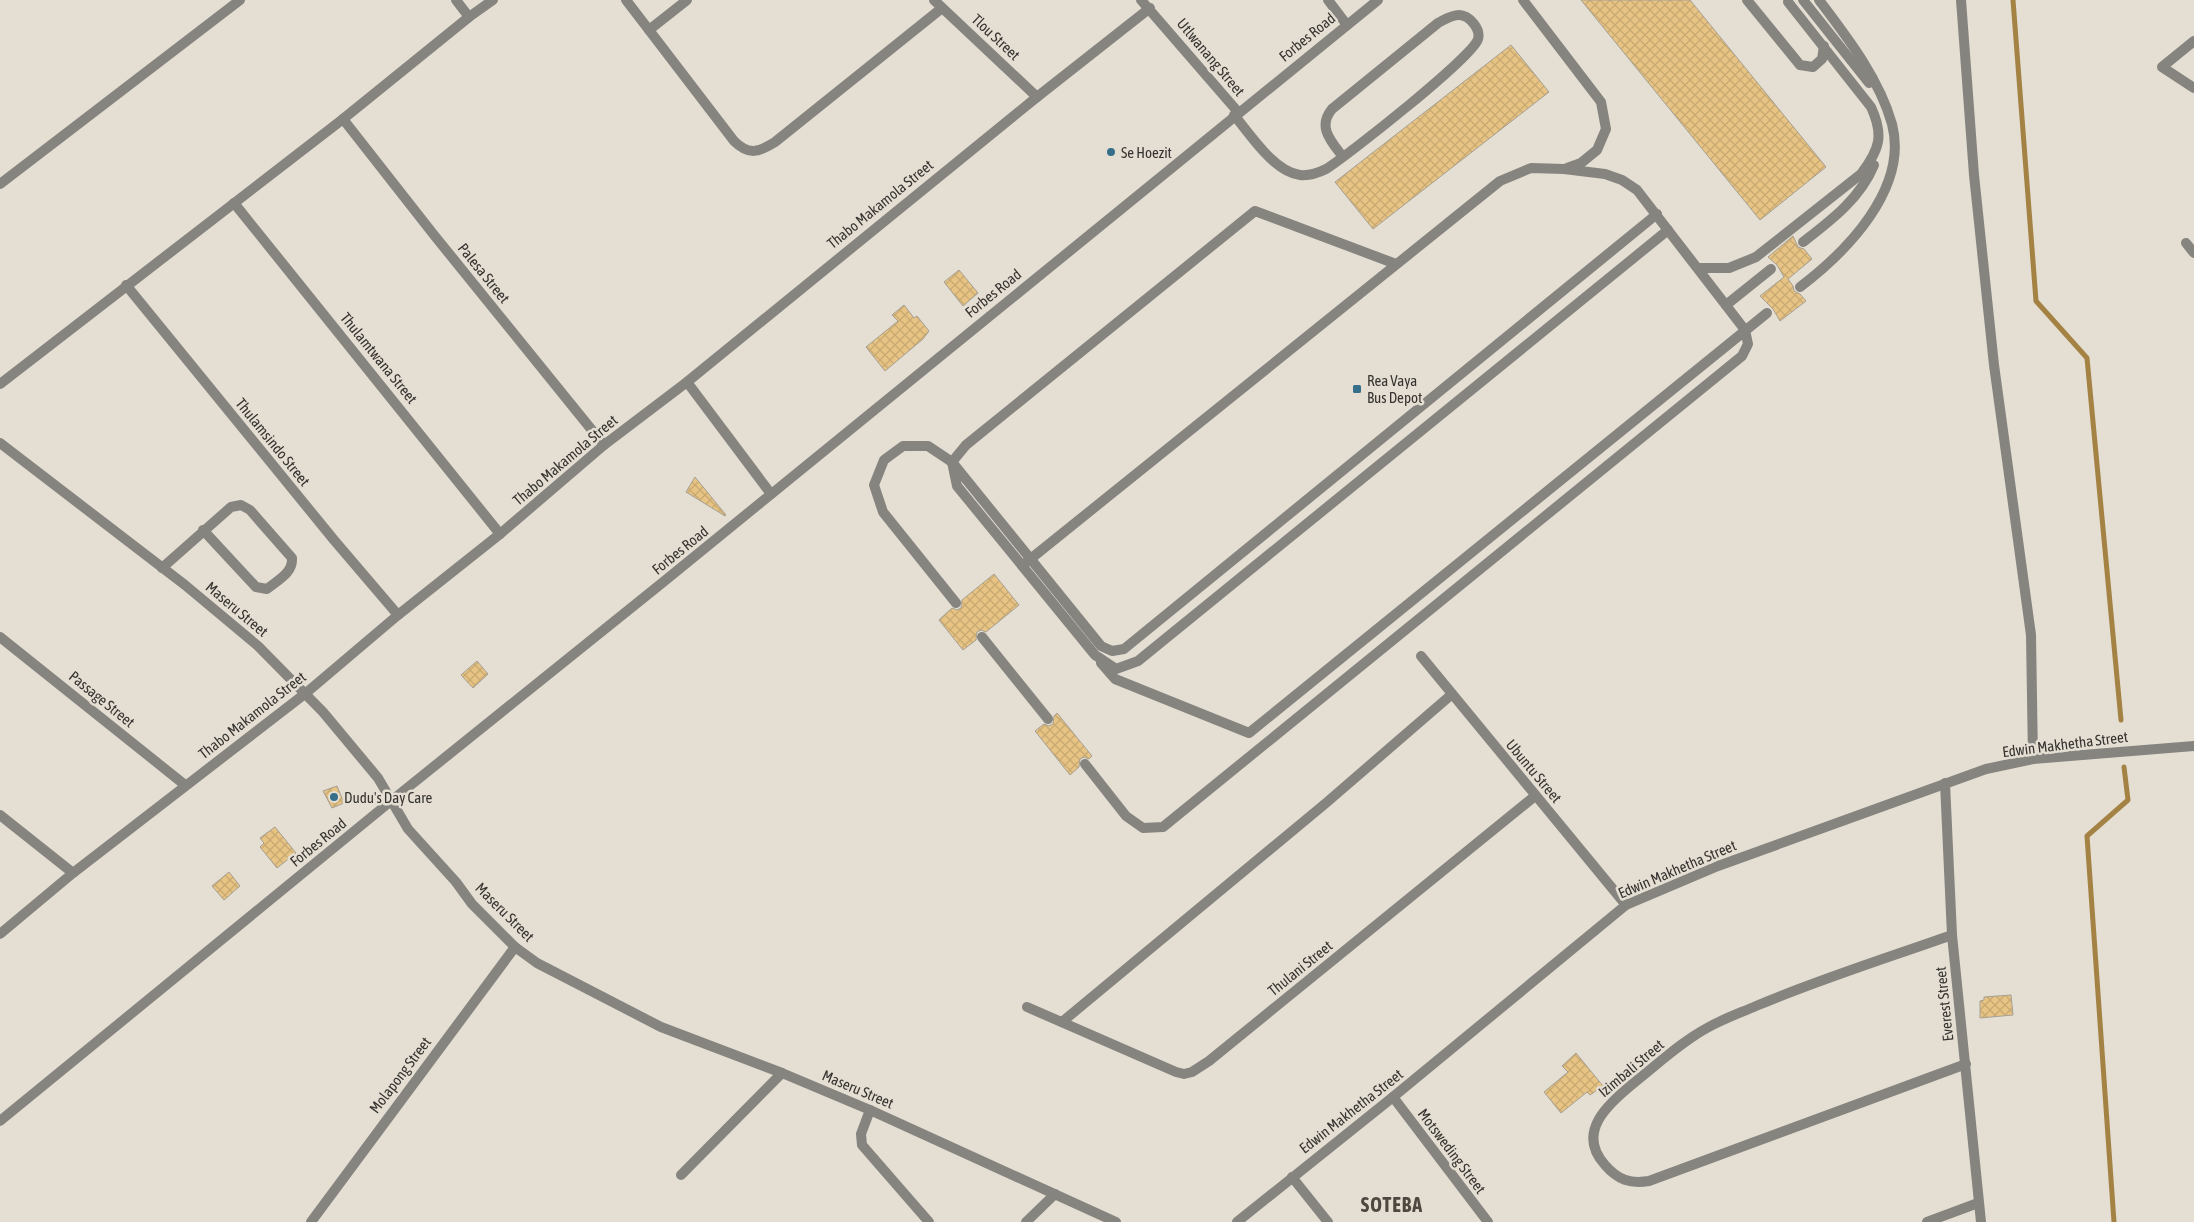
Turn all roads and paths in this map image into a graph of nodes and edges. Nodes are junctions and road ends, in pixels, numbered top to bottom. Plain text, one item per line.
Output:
1 (240, 0) edge
2 (456, 0) edge
3 (493, 0) edge
4 (626, 0) edge
5 (688, 0) edge
6 (934, 0) edge
7 (1142, 0) edge
8 (1328, 0) edge
9 (1378, 0) edge
10 (1523, 0) edge
11 (1748, 0) edge
12 (1803, 0) edge
13 (1818, 0) edge
14 (1961, 0) edge
15 (1788, 2) dead end
16 (942, 8) junction
17 (1150, 8) junction
18 (469, 17) junction
19 (1347, 25) junction
20 (650, 30) junction
21 (2194, 41) edge
22 (1824, 46) junction
23 (2194, 88) edge
24 (1037, 97) junction
25 (1883, 100) junction
26 (1236, 114) junction
27 (343, 119) junction
28 (1880, 138) junction
29 (1343, 157) junction
30 (1564, 169) junction
31 (0, 184) edge
32 (234, 202) junction
33 (1656, 214) junction
34 (1668, 230) junction
35 (1802, 242) dead end
36 (2186, 243) dead end
37 (2194, 253) edge
38 (1396, 264) junction
39 (1698, 268) junction
40 (1770, 269) dead end
41 (126, 286) junction
42 (1800, 288) dead end
43 (1726, 304) junction
44 (1766, 314) dead end
45 (1745, 330) junction
46 (687, 382) junction
47 (0, 384) edge
48 (0, 442) edge
49 (604, 445) junction
50 (952, 462) junction
51 (771, 494) junction
52 (203, 530) junction
53 (500, 534) junction
54 (1026, 561) junction
55 (162, 568) junction
56 (956, 603) dead end
57 (398, 616) junction
58 (982, 636) dead end
59 (0, 637) edge
60 (1095, 655) junction
61 (1421, 656) dead end
62 (306, 693) junction
63 (1452, 695) junction
64 (1048, 719) dead end
65 (2194, 746) edge
66 (2033, 759) junction
67 (1084, 764) dead end
68 (1945, 783) junction
69 (185, 785) junction
70 (1535, 796) junction
71 (391, 801) junction
72 (0, 815) edge
73 (73, 873) junction
74 (1626, 905) junction
75 (0, 934) edge
76 (1952, 935) junction
77 (515, 947) junction
78 (1028, 1007) dead end
79 (1062, 1022) junction
80 (1966, 1064) junction
81 (782, 1073) junction
82 (1392, 1097) junction
83 (870, 1110) junction
84 (0, 1122) edge
85 (681, 1175) dead end
86 (1292, 1177) junction
87 (1055, 1194) junction
88 (1978, 1203) junction
89 (310, 1222) edge
90 (929, 1222) edge
91 (1026, 1222) edge
92 (1116, 1222) edge
93 (1237, 1222) edge
94 (1328, 1222) edge
95 (1488, 1222) edge
96 (1927, 1222) edge
97 (1981, 1222) edge

1 - 31 street
2 - 18 street
3 - 18 street
4 - 20 street
5 - 20 street
6 - 16 street, Tlou Street
7 - 17 street, Utlwanang Street
8 - 19 street
9 - 19 street, Forbes Road
10 - 30 street
11 - 22 street
12 - 25 street
13 - 25 street
14 - 66 street
15 - 22 street
16 - 20 street
16 - 24 street, Tlou Street
17 - 24 street, Thabo Makamola Street
17 - 26 street, Utlwanang Street
18 - 27 street
19 - 26 street, Forbes Road
21 - 23 street
22 - 28 street
24 - 46 street, Thabo Makamola Street
25 - 42 street
26 - 29 street, Utlwanang Street
26 - 51 street, Forbes Road
27 - 32 street
27 - 49 street, Palesa Street
28 - 35 street
28 - 39 street
29 - 29 street, Utlwanang Street
30 - 33 street
30 - 38 street
32 - 41 street
32 - 53 street, Thulamtwana Street
33 - 34 street
33 - 54 street
34 - 39 street
34 - 60 street
36 - 37 street
38 - 50 street
38 - 54 street
39 - 43 street
40 - 43 street
41 - 47 street
41 - 57 street, Thulamsindo Street
43 - 45 street
44 - 45 street
45 - 60 street
45 - 67 street
46 - 49 street, Thabo Makamola Street
46 - 51 street
48 - 55 street, Maseru Street
49 - 53 street, Thabo Makamola Street
50 - 54 street
50 - 56 street
51 - 71 street, Forbes Road
52 - 52 street
52 - 55 street
53 - 57 street, Thabo Makamola Street
54 - 60 street
55 - 62 street, Maseru Street
57 - 62 street, Thabo Makamola Street
58 - 64 street
59 - 69 street, Passage Street
61 - 63 street, Ubuntu Street
62 - 69 street, Thabo Makamola Street
62 - 71 street, Maseru Street
63 - 70 street, Ubuntu Street
63 - 79 street
65 - 66 street, Edwin Makhetha Street
66 - 68 street, Edwin Makhetha Street
68 - 74 street, Edwin Makhetha Street
68 - 76 street, Everest Street
69 - 73 street, Thabo Makamola Street
70 - 74 street, Ubuntu Street
70 - 79 street, Thulani Street
71 - 77 street, Maseru Street
71 - 84 street, Forbes Road
72 - 73 street
73 - 75 street, Thabo Makamola Street
74 - 82 street, Edwin Makhetha Street
76 - 80 street, Everest Street
76 - 80 street, Izimbali Street
77 - 81 street, Maseru Street
77 - 89 street, Molapong Street
78 - 79 street, Thulani Street
80 - 88 street, Everest Street
81 - 83 street, Maseru Street
81 - 85 street
82 - 86 street, Edwin Makhetha Street
82 - 95 street, Motsweding Street
83 - 87 street, Maseru Street
83 - 90 street
86 - 93 street, Edwin Makhetha Street
86 - 94 street
87 - 91 street
87 - 92 street, Maseru Street
88 - 96 street
88 - 97 street, Everest Street

